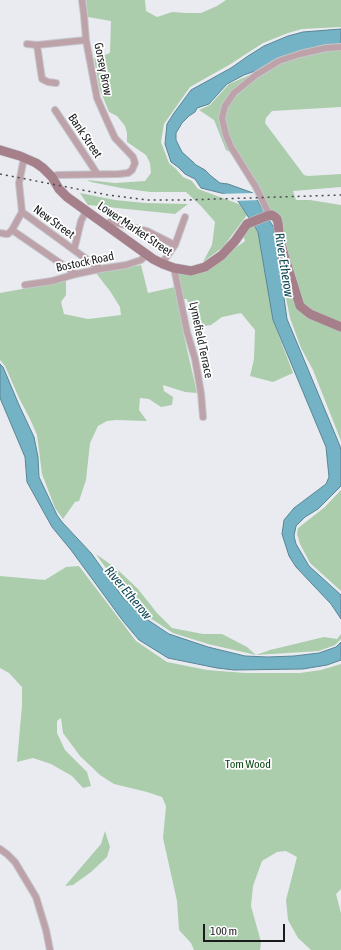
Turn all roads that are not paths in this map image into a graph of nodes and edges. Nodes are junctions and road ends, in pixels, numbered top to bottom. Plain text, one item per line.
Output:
1 (82, 0) edge
2 (86, 40) junction
3 (27, 44) dead end
4 (37, 44) junction
5 (341, 47) edge
6 (56, 83) dead end
7 (55, 110) dead end
8 (0, 150) edge
9 (24, 158) junction
10 (97, 174) junction
11 (52, 177) junction
12 (86, 211) junction
13 (22, 212) junction
14 (185, 217) dead end
15 (271, 217) junction
16 (106, 225) junction
17 (12, 230) junction
18 (0, 233) edge
19 (175, 245) junction
20 (74, 250) junction
21 (147, 254) junction
22 (163, 264) junction
23 (174, 268) junction
24 (100, 269) junction
25 (76, 274) junction
26 (25, 285) dead end
27 (341, 327) edge
28 (203, 417) dead end
29 (0, 849) edge
30 (50, 950) edge

1 - 2 street, Gorsey Brow
2 - 4 street
2 - 10 street, Gorsey Brow
3 - 4 street
4 - 6 street
5 - 15 street
7 - 10 street, Bank Street
8 - 9 street, Lower Market Street
9 - 11 street, Lower Market Street
9 - 13 street
10 - 11 street, Gorsey Brow
11 - 12 street, Lower Market Street
12 - 16 street, Lower Market Street
12 - 20 street
13 - 17 street
13 - 20 street, New Street
14 - 19 street
15 - 23 street, Lower Market Street
15 - 27 street
16 - 19 street
16 - 21 street, Lower Market Street
17 - 18 street
17 - 25 street
19 - 22 street
20 - 24 street, New Street
21 - 22 street, Lower Market Street
21 - 24 street, Bostock Road
22 - 23 street, Lower Market Street
23 - 28 street, Lymefield Terrace
24 - 25 street, Bostock Road
25 - 26 street, Bostock Road
29 - 30 street

